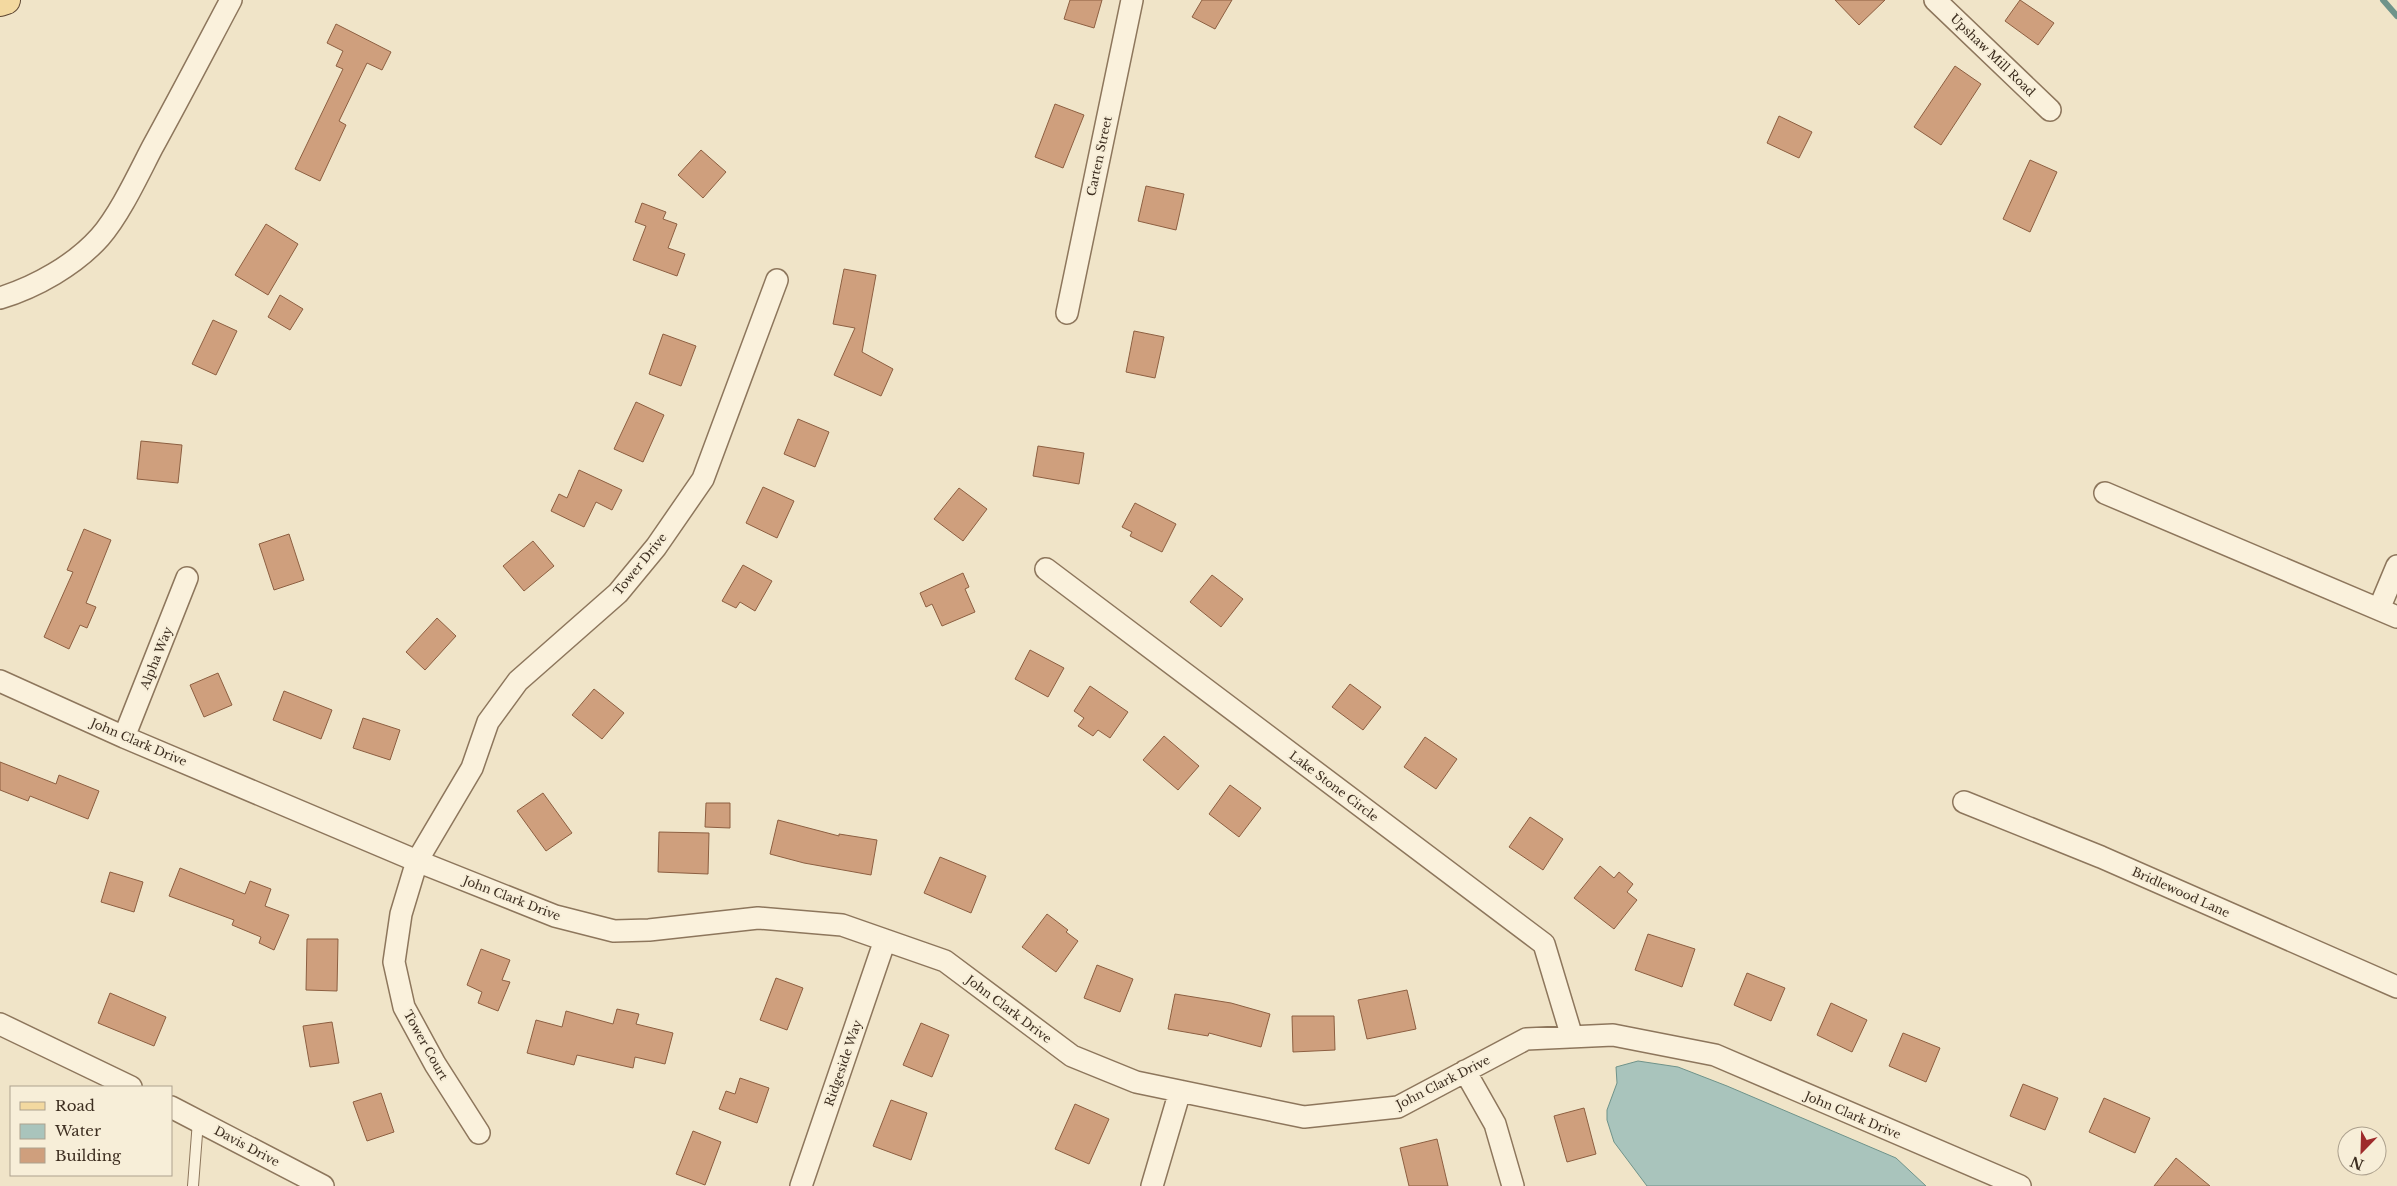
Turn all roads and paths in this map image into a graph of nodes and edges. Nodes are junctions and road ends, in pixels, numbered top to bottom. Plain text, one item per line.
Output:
1 (6, 0) edge
2 (231, 0) edge
3 (1132, 0) edge
4 (1935, 0) edge
5 (0, 2) edge
6 (2050, 110) dead end
7 (776, 280) dead end
8 (0, 298) edge
9 (1067, 313) dead end
10 (2105, 493) dead end
11 (2397, 566) edge
12 (1046, 569) dead end
13 (187, 578) dead end
14 (2388, 613) edge
15 (0, 681) edge
16 (124, 737) junction
17 (1964, 802) dead end
18 (417, 861) junction
19 (885, 940) junction
20 (2397, 987) edge
21 (0, 1024) edge
22 (1572, 1037) junction
23 (1465, 1072) junction
24 (129, 1086) edge
25 (1180, 1091) junction
26 (172, 1107) edge
27 (198, 1120) junction
28 (479, 1133) dead end
29 (193, 1186) edge
30 (323, 1186) edge
31 (801, 1186) edge
32 (1152, 1186) edge
33 (1513, 1186) edge
34 (2020, 1186) edge

1 - 5 main road
2 - 8 street
3 - 9 street, Carten Street
4 - 6 street, Upshaw Mill Road
7 - 18 street, Tower Drive
10 - 14 street
11 - 14 street
12 - 22 street, Lake Stone Circle
13 - 16 street, Alpha Way
15 - 16 street, John Clark Drive
16 - 18 street, John Clark Drive
17 - 20 street, Bridlewood Lane
18 - 19 street, John Clark Drive
18 - 28 street, Tower Court
19 - 25 street, John Clark Drive
19 - 31 street, Ridgeside Way
21 - 24 street
22 - 23 street, John Clark Drive
22 - 34 street, John Clark Drive
23 - 25 street, John Clark Drive
23 - 33 street
25 - 32 street
26 - 27 street, Davis Drive
27 - 29 lane
27 - 30 street, Davis Drive

